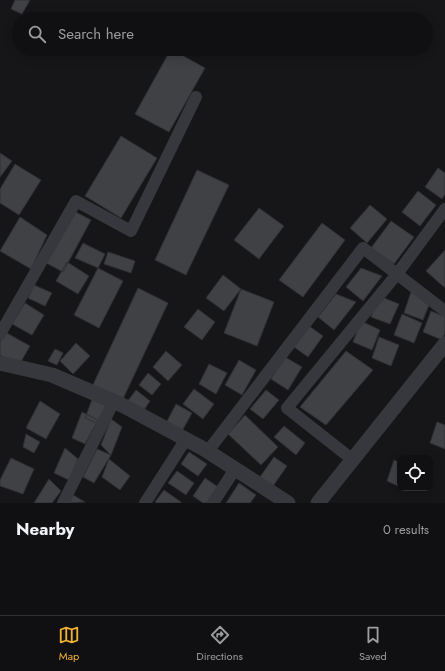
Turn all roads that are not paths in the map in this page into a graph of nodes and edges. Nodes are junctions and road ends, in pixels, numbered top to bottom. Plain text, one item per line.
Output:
1 (196, 96) dead end
2 (445, 209) edge
3 (397, 274) junction
4 (445, 310) edge
5 (0, 334) edge
6 (445, 344) edge
7 (0, 363) edge
8 (114, 402) junction
9 (186, 439) junction
10 (208, 452) junction
11 (353, 460) junction
12 (235, 469) junction
13 (63, 503) edge
14 (145, 503) edge
15 (213, 503) edge
16 (288, 503) edge
17 (318, 503) edge

1 - 5 street
2 - 3 street
3 - 4 street
3 - 10 street
3 - 11 street
6 - 11 street
7 - 8 street
8 - 9 street
8 - 13 street
9 - 10 street
9 - 14 street
10 - 12 street
11 - 17 street
12 - 15 street
12 - 16 street

